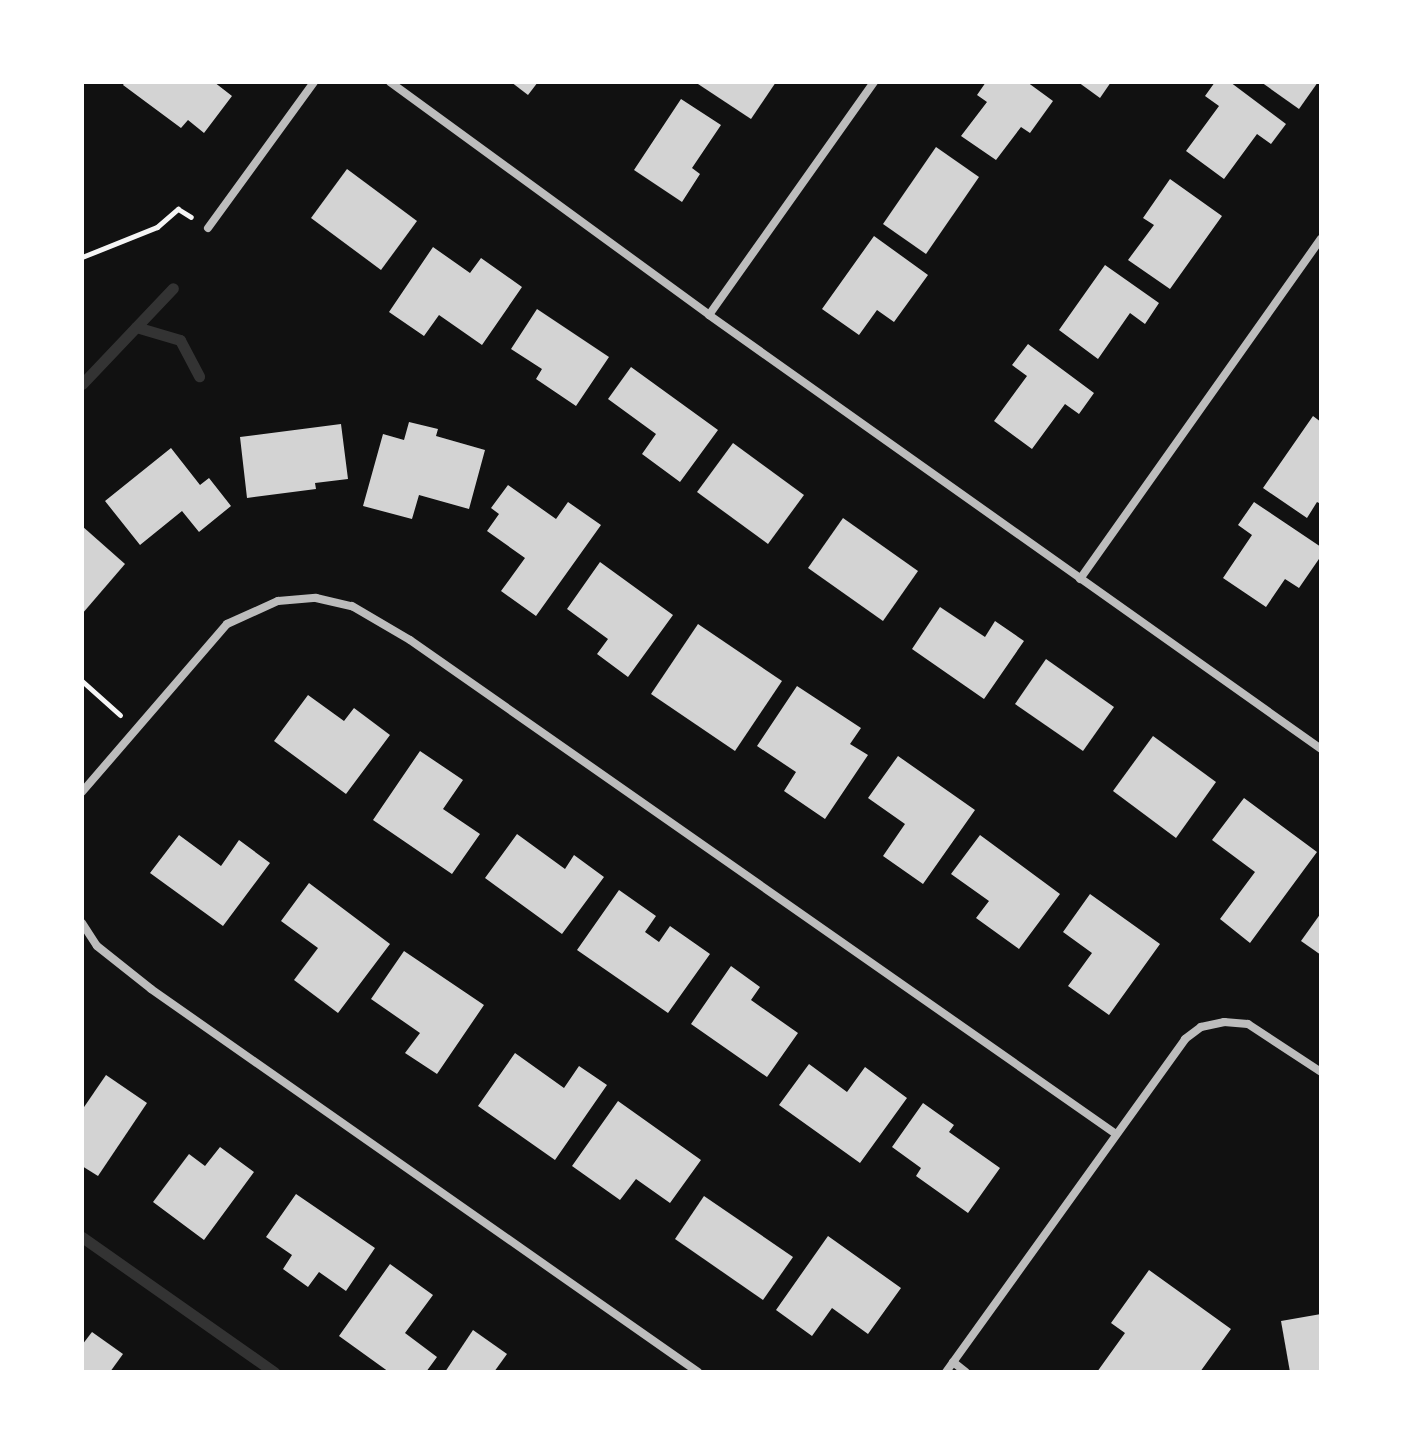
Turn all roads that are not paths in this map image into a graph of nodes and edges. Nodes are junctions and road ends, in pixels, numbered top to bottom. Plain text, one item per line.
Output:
1 (314, 82) edge
2 (390, 82) edge
3 (874, 82) edge
4 (208, 228) road end
5 (1321, 239) edge
6 (709, 315) junction
7 (1080, 579) junction
8 (1321, 749) edge
9 (82, 792) edge
10 (82, 923) edge
11 (1321, 1072) edge
12 (1116, 1134) junction
13 (953, 1362) junction
14 (698, 1372) edge
15 (946, 1372) edge
16 (966, 1372) edge

1 - 4 street
2 - 6 street
3 - 6 street
5 - 7 street
6 - 7 street
7 - 8 street
9 - 12 street
10 - 14 street
11 - 12 street
12 - 13 street
13 - 15 street
13 - 16 street

